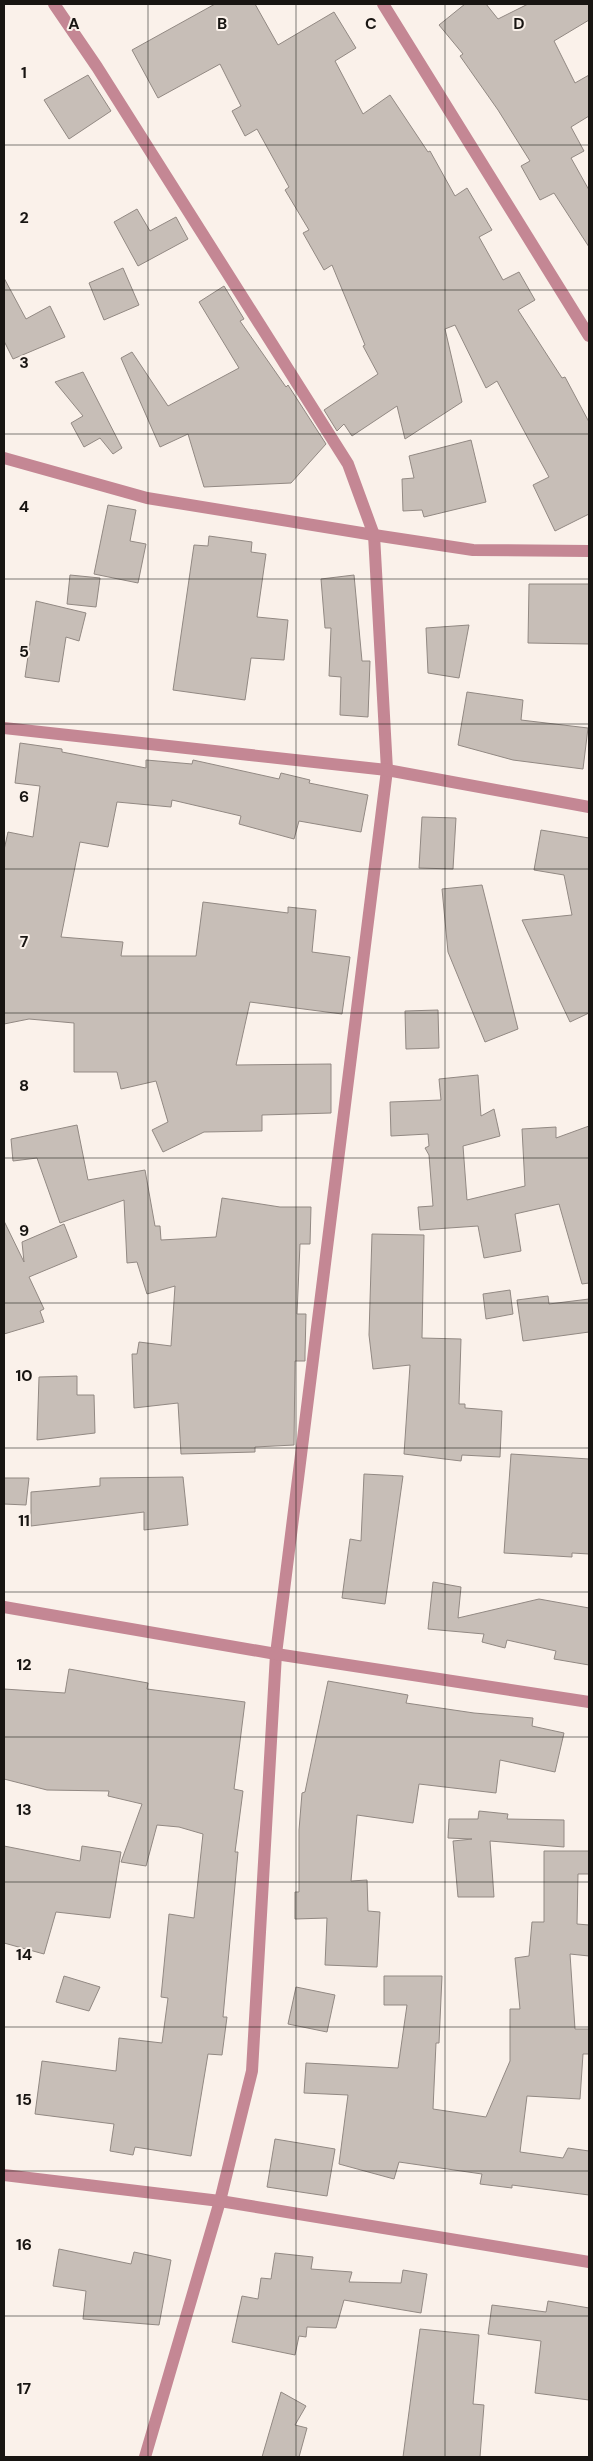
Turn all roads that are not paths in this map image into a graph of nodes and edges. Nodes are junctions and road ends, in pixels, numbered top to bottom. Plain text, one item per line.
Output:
1 (54, 4) edge
2 (383, 4) edge
3 (589, 336) edge
4 (4, 458) edge
5 (374, 535) junction
6 (589, 551) edge
7 (4, 728) edge
8 (387, 770) junction
9 (589, 807) edge
10 (4, 1607) edge
11 (276, 1654) junction
12 (589, 1702) edge
13 (4, 2176) edge
14 (220, 2201) junction
15 (589, 2262) edge
16 (145, 2457) edge

1 - 5 street
2 - 3 street
4 - 5 street
5 - 6 street
5 - 8 street
7 - 8 street
8 - 9 street
8 - 11 street
10 - 11 street
11 - 12 street
11 - 14 street
13 - 14 street
14 - 15 street
14 - 16 street

